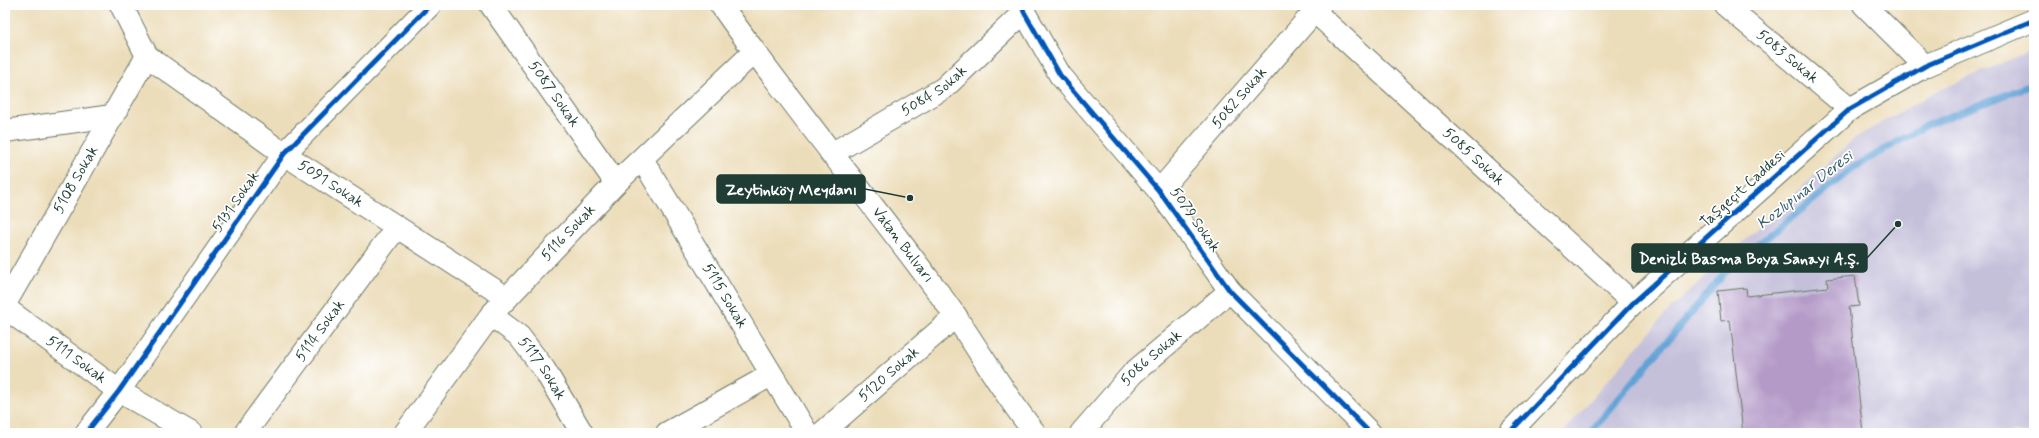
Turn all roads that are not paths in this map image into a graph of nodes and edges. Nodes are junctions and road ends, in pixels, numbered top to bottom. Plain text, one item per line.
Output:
1 (121, 5) edge
2 (430, 5) edge
3 (491, 5) edge
4 (720, 5) edge
5 (1725, 5) edge
6 (1864, 5) edge
7 (1023, 8) edge
8 (1317, 8) edge
9 (2034, 20) edge
10 (754, 52) junction
11 (146, 56) junction
12 (1925, 66) junction
13 (1850, 109) junction
14 (112, 116) junction
15 (5, 131) edge
16 (284, 154) junction
17 (831, 154) junction
18 (642, 159) junction
19 (616, 183) junction
20 (1159, 191) junction
21 (396, 228) junction
22 (1230, 291) junction
23 (507, 298) junction
24 (1633, 303) junction
25 (5, 304) edge
26 (5, 308) edge
27 (492, 315) junction
28 (956, 316) junction
29 (772, 375) junction
30 (119, 391) junction
31 (1027, 430) edge
32 (86, 433) edge
33 (191, 433) edge
34 (245, 433) edge
35 (405, 433) edge
36 (582, 433) edge
37 (667, 433) edge
38 (807, 433) edge
39 (822, 433) edge
40 (1081, 433) edge
41 (1370, 433) edge
42 (1509, 433) edge

1 - 11 street, 5091 Sokak
2 - 16 street, 5131 Sokak
3 - 19 street, 5087 Sokak
4 - 10 street, Vatan Bulvarı
5 - 13 street, 5083 Sokak
6 - 12 street
7 - 17 street, 5084 Sokak
7 - 20 street, 5079 Sokak
8 - 20 street, 5082 Sokak
8 - 24 street, 5085 Sokak
9 - 12 street, Taşgeçit Caddesi
10 - 17 street, Vatan Bulvarı
10 - 18 street, 5116 Sokak
11 - 14 street, 5108 Sokak
11 - 16 street, 5091 Sokak
12 - 13 street, Taşgeçit Caddesi
13 - 24 street, Taşgeçit Caddesi
14 - 15 street
14 - 25 street, 5108 Sokak
16 - 21 street, 5091 Sokak
16 - 30 street, 5131 Sokak
17 - 28 street, Vatan Bulvarı
18 - 19 street, 5116 Sokak
18 - 29 street, 5115 Sokak
19 - 23 street, 5116 Sokak
20 - 22 street, 5079 Sokak
21 - 23 street, 5091 Sokak
21 - 34 street, 5114 Sokak
22 - 40 street, 5086 Sokak
22 - 41 street, 5079 Sokak
23 - 27 street, 5116 Sokak
24 - 42 street, Taşgeçit Caddesi
26 - 30 street, 5111 Sokak
27 - 35 street, 5116 Sokak
27 - 36 street, 5117 Sokak
28 - 31 street, Vatan Bulvarı
28 - 39 street, 5120 Sokak
29 - 37 street
29 - 38 street, 5115 Sokak
30 - 32 street, 5131 Sokak
30 - 33 street, 5111 Sokak

